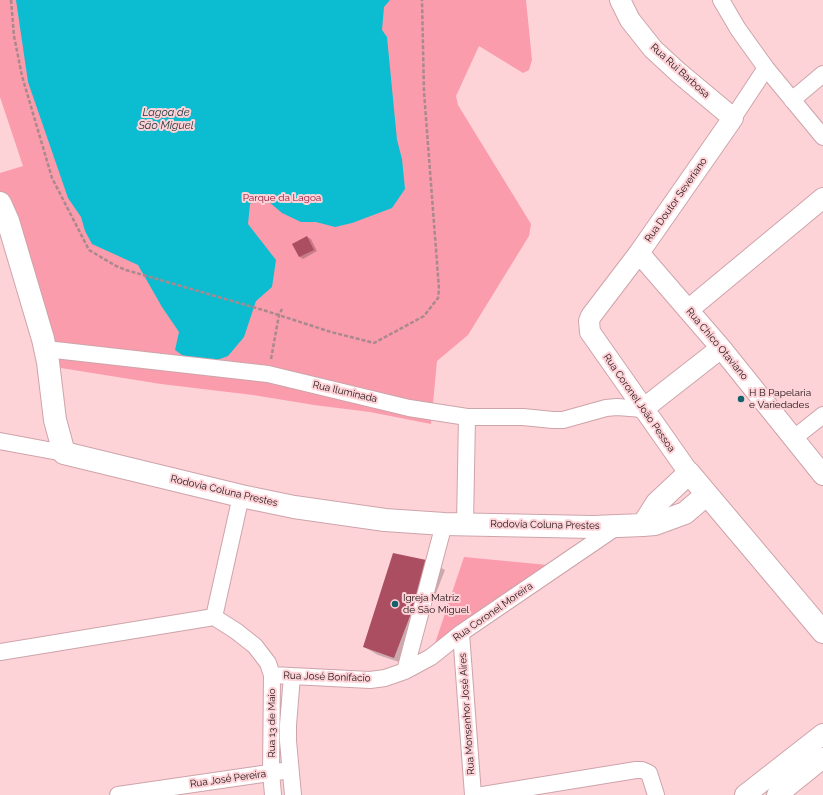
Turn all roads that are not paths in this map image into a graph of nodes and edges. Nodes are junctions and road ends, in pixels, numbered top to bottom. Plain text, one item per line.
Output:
1 (620, 0) edge
2 (721, 0) edge
3 (766, 68) junction
4 (823, 74) edge
5 (792, 100) junction
6 (733, 118) junction
7 (823, 137) edge
8 (823, 198) edge
9 (0, 203) edge
10 (639, 253) junction
11 (688, 310) junction
12 (590, 332) joint
13 (721, 348) junction
14 (46, 349) junction
15 (643, 409) junction
16 (823, 415) edge
17 (467, 417) junction
18 (794, 438) junction
19 (0, 441) edge
20 (64, 453) junction
21 (689, 474) junction
22 (823, 475) edge
23 (706, 495) junction
24 (241, 496) junction
25 (455, 524) junction
26 (643, 525) junction
27 (618, 526) junction
28 (593, 527) junction
29 (580, 551) junction
30 (214, 617) junction
31 (823, 632) edge
32 (461, 633) junction
33 (0, 652) edge
34 (405, 670) junction
35 (272, 675) junction
36 (292, 676) junction
37 (823, 734) edge
38 (823, 758) edge
39 (290, 770) junction
40 (272, 772) junction
41 (118, 795) edge
42 (273, 795) edge
43 (293, 795) edge
44 (473, 795) edge
45 (483, 795) edge
46 (656, 795) edge
47 (745, 795) edge
48 (777, 795) edge

1 - 6 street, Rua Rui Barbosa
2 - 3 street
3 - 5 street
3 - 6 street, Rua Doutor Severiano
4 - 5 street
5 - 7 street
6 - 10 street, Rua Doutor Severiano
8 - 11 street
9 - 14 main road
10 - 11 street, Rua Chico Otaviano
10 - 12 street, Rua Doutor Severiano
11 - 13 street, Rua Chico Otaviano
12 - 15 street, Rua Coronel João Pessoa
13 - 15 street
13 - 18 street, Rua Chico Otaviano
14 - 17 street, Rua Iluminada
14 - 20 main road
15 - 17 street, Rua Iluminada
15 - 21 street, Rua Coronel João Pessoa
16 - 18 street
17 - 25 street
18 - 22 street, Rua Chico Otaviano
19 - 20 street
20 - 24 main road, Rodovia Coluna Prestes
21 - 23 main road
21 - 26 main road
23 - 26 main road, Rodovia Coluna Prestes
23 - 31 main road
24 - 25 main road, Rodovia Coluna Prestes
24 - 30 street
25 - 28 main road, Rodovia Coluna Prestes
25 - 34 street
26 - 27 main road, Rodovia Coluna Prestes
27 - 28 main road, Rodovia Coluna Prestes
27 - 29 street, Rua Coronel Moreira
28 - 29 street, Rua Coronel Moreira
29 - 32 street, Rua Coronel Moreira
30 - 33 street
30 - 35 street
32 - 34 street, Rua Coronel Moreira
32 - 44 street, Rua Monsenhor José Aires
34 - 36 street, Rua José Bonifacio
35 - 36 street, Rua José Bonifacio
35 - 40 street, Rua 13 de Maio
36 - 39 street
37 - 47 street
38 - 48 street
39 - 40 street, Rua José Pereira
39 - 43 street
40 - 41 street, Rua José Pereira
40 - 42 street, Rua 13 de Maio
45 - 46 street

